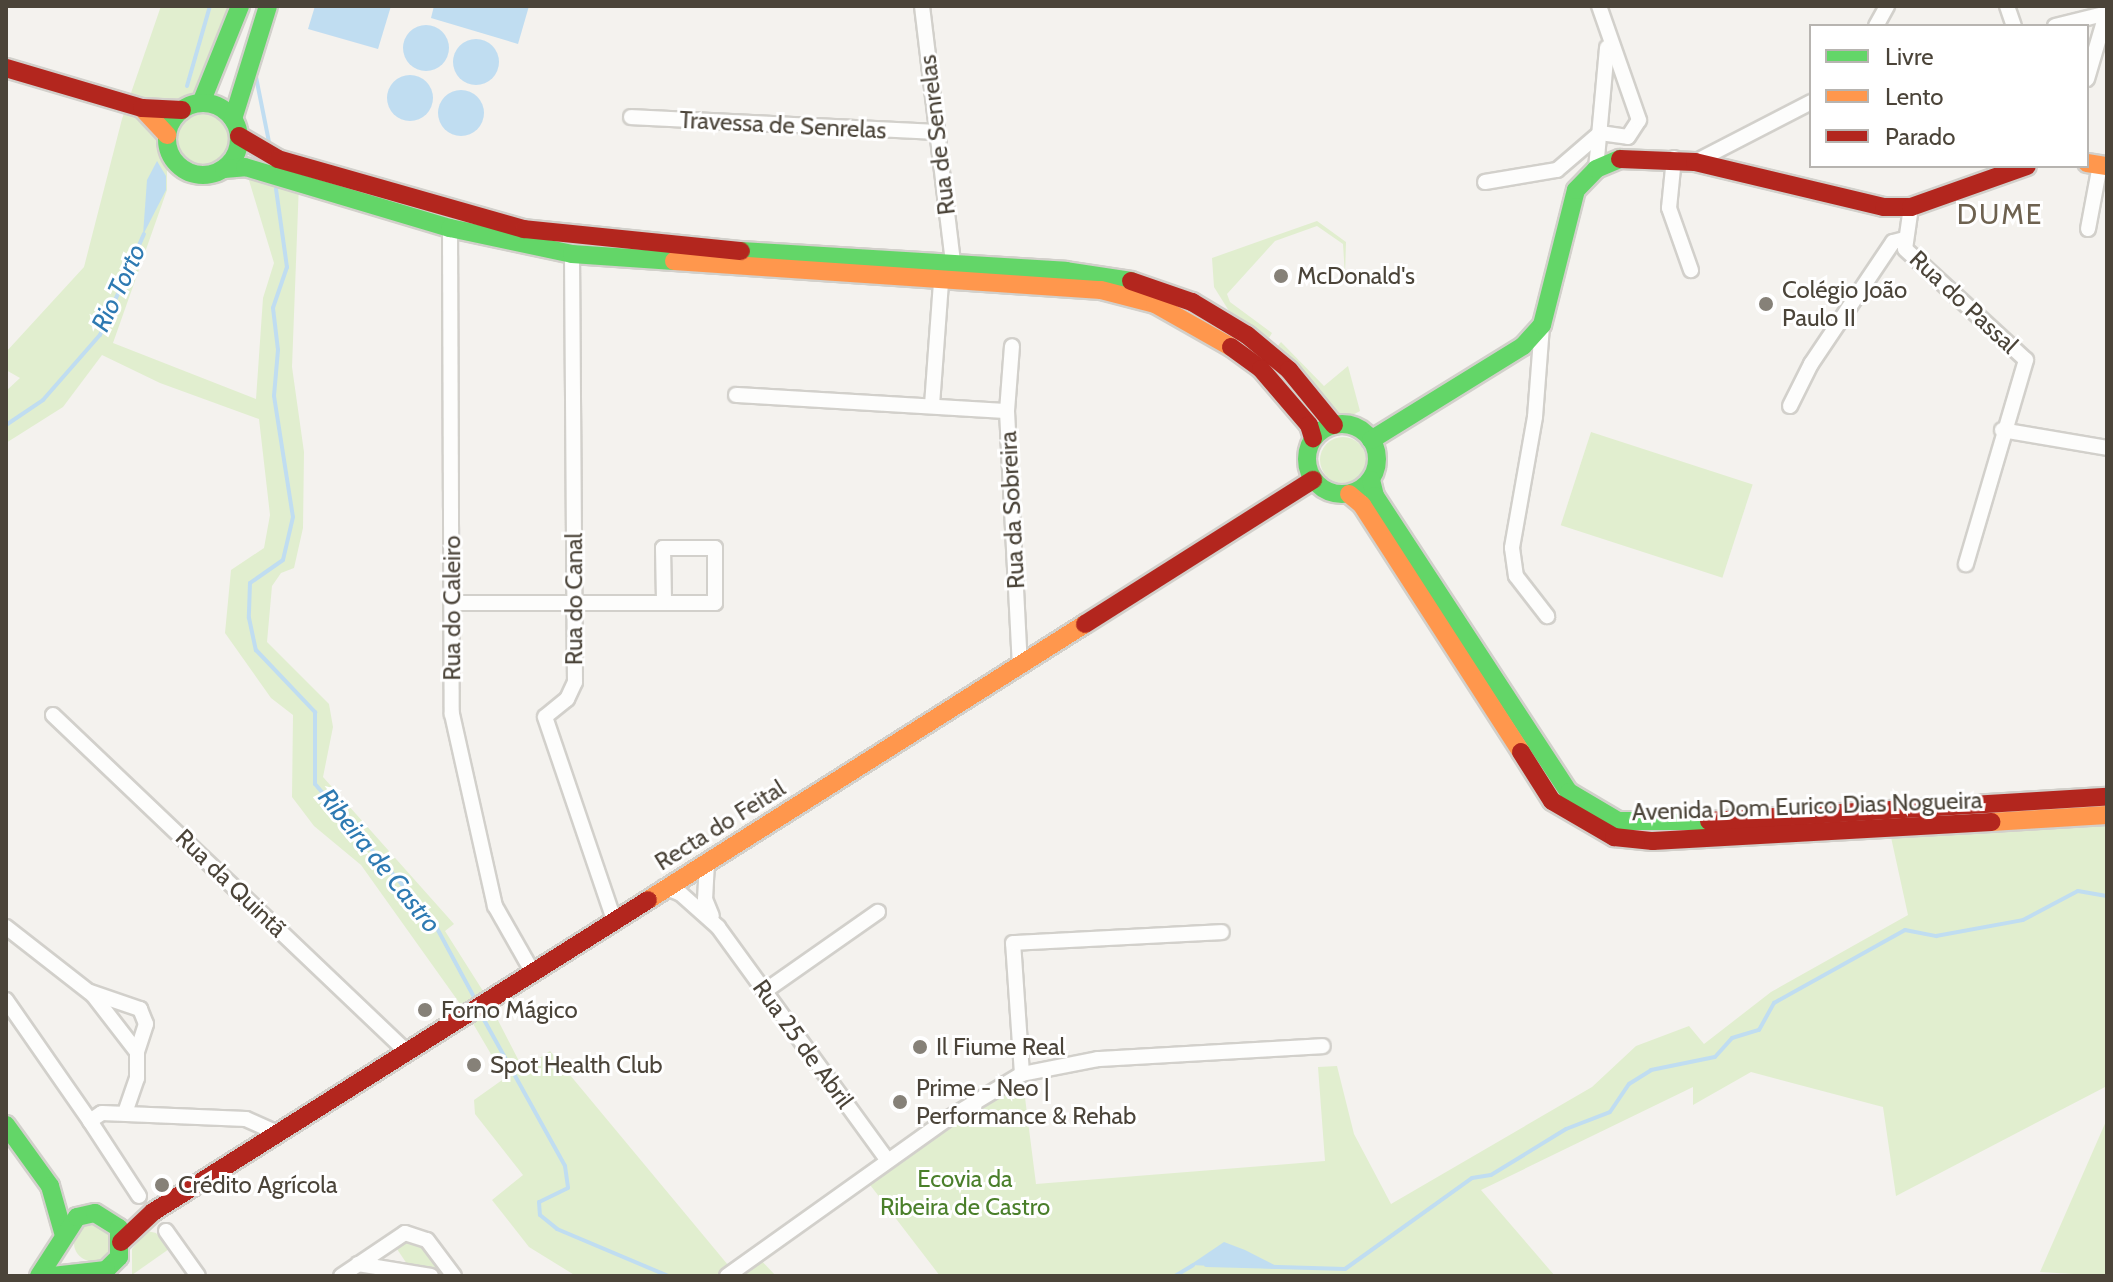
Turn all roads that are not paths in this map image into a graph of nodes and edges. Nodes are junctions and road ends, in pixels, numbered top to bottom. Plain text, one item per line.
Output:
1 (240, 6) edge
2 (268, 6) edge
3 (922, 6) edge
4 (1599, 6) edge
5 (1887, 6) edge
6 (2106, 12) edge
7 (1877, 24) edge
8 (2062, 24) edge
9 (1607, 27) junction
10 (6, 68) edge
11 (2089, 72) edge
12 (201, 103) junction
13 (1809, 103) edge
14 (142, 108) junction
15 (182, 110) junction
16 (631, 117) dead end
17 (236, 127) junction
18 (936, 132) junction
19 (1600, 133) junction
20 (167, 135) junction
21 (1674, 158) junction
22 (1695, 162) junction
23 (2098, 164) edge
24 (2021, 168) edge
25 (224, 169) junction
26 (1596, 169) junction
27 (1485, 182) dead end
28 (1911, 207) junction
29 (450, 228) junction
30 (2088, 229) dead end
31 (1904, 239) junction
32 (572, 254) junction
33 (953, 264) junction
34 (1691, 270) dead end
35 (941, 283) junction
36 (1542, 325) junction
37 (1012, 346) dead end
38 (736, 395) dead end
39 (932, 405) junction
40 (1790, 406) dead end
41 (1007, 411) junction
42 (1334, 425) junction
43 (2002, 430) junction
44 (1313, 438) junction
45 (1371, 440) junction
46 (2107, 448) edge
47 (1313, 480) junction
48 (1371, 480) junction
49 (1349, 494) junction
50 (1966, 564) dead end
51 (664, 602) junction
52 (453, 603) junction
53 (574, 605) junction
54 (1547, 616) dead end
55 (1020, 664) junction
56 (53, 715) dead end
57 (2107, 797) edge
58 (2107, 815) edge
59 (707, 862) junction
60 (664, 887) junction
61 (878, 912) dead end
62 (614, 920) junction
63 (6, 927) edge
64 (718, 927) junction
65 (1222, 932) dead end
66 (533, 973) junction
67 (765, 991) junction
68 (87, 992) junction
69 (6, 1000) edge
70 (1323, 1046) dead end
71 (137, 1052) junction
72 (408, 1053) junction
73 (1022, 1074) junction
74 (125, 1112) junction
75 (90, 1121) junction
76 (6, 1125) edge
77 (278, 1133) junction
78 (887, 1160) junction
79 (50, 1186) junction
80 (139, 1196) dead end
81 (153, 1212) junction
82 (99, 1215) junction
83 (166, 1231) dead end
84 (62, 1240) junction
85 (389, 1243) junction
86 (120, 1250) junction
87 (358, 1264) junction
88 (403, 1271) junction
89 (92, 1273) edge
90 (39, 1276) edge
91 (52, 1276) edge
92 (127, 1276) edge
93 (198, 1276) edge
94 (341, 1276) edge
95 (431, 1276) edge
96 (454, 1276) edge
97 (727, 1276) edge

1 - 12 main road
2 - 17 main road
3 - 18 street, Rua de Senrelas
4 - 9 street
5 - 7 street
6 - 8 street
6 - 11 street
9 - 19 street
9 - 19 street
10 - 14 main road
12 - 15 main road
12 - 17 main road
13 - 22 street
14 - 15 main road
14 - 20 main road
15 - 20 main road
16 - 18 street, Travessa de Senrelas
17 - 25 main road
17 - 33 main road
18 - 33 street, Rua de Senrelas
19 - 26 street
19 - 27 street
20 - 25 main road
21 - 22 main road
21 - 26 main road
21 - 34 street
22 - 28 main road
23 - 30 street
24 - 28 main road
25 - 29 main road
26 - 36 main road
28 - 31 street, Rua do Passal
29 - 32 main road
29 - 52 street, Rua do Caleiro
31 - 40 street
31 - 43 street, Rua do Passal
32 - 35 main road
32 - 53 street, Rua do Canal
33 - 42 main road
35 - 39 street
35 - 44 main road
36 - 45 main road
36 - 54 street
37 - 41 street
38 - 39 street, Rua da Sobreira
39 - 41 street, Rua da Sobreira
41 - 55 street, Rua da Sobreira
42 - 44 main road
42 - 45 main road
43 - 46 street
43 - 50 street
44 - 47 main road
45 - 48 main road
47 - 49 main road
47 - 55 main road, Recta do Feital
48 - 49 main road
48 - 57 main road, Avenida Dom Eurico Dias Nogueira
49 - 58 main road, Avenida Dom Eurico Dias Nogueira
51 - 51 street
51 - 53 street
52 - 53 street
52 - 66 street, Rua do Caleiro
53 - 62 street, Rua do Canal
55 - 59 main road, Recta do Feital
56 - 72 street, Rua da Quintã
59 - 60 main road, Recta do Feital
59 - 64 street, Rua 25 de Abril
60 - 62 main road, Recta do Feital
60 - 64 street, Rua 25 de Abril
61 - 67 street
62 - 66 main road, Recta do Feital
63 - 68 street
64 - 67 street, Rua 25 de Abril
65 - 73 street
66 - 72 main road, Recta do Feital
67 - 78 street, Rua 25 de Abril
68 - 71 street
68 - 71 street
69 - 75 street
70 - 73 street
71 - 74 street
72 - 77 main road, Recta do Feital
73 - 78 street
74 - 75 street
74 - 77 street
75 - 80 street
76 - 79 main road
77 - 81 main road, Recta do Feital
78 - 97 street
79 - 82 main road
79 - 84 main road
81 - 82 main road, Recta do Feital
81 - 86 main road, Recta do Feital
82 - 84 main road, Recta do Feital
82 - 86 main road
83 - 93 street
84 - 89 main road
84 - 90 main road, Recta do Feital
85 - 87 street
85 - 88 street
85 - 96 street
86 - 89 main road, Recta do Feital
86 - 92 main road
87 - 88 street
87 - 94 street
88 - 95 street
89 - 91 main road, Recta do Feital

